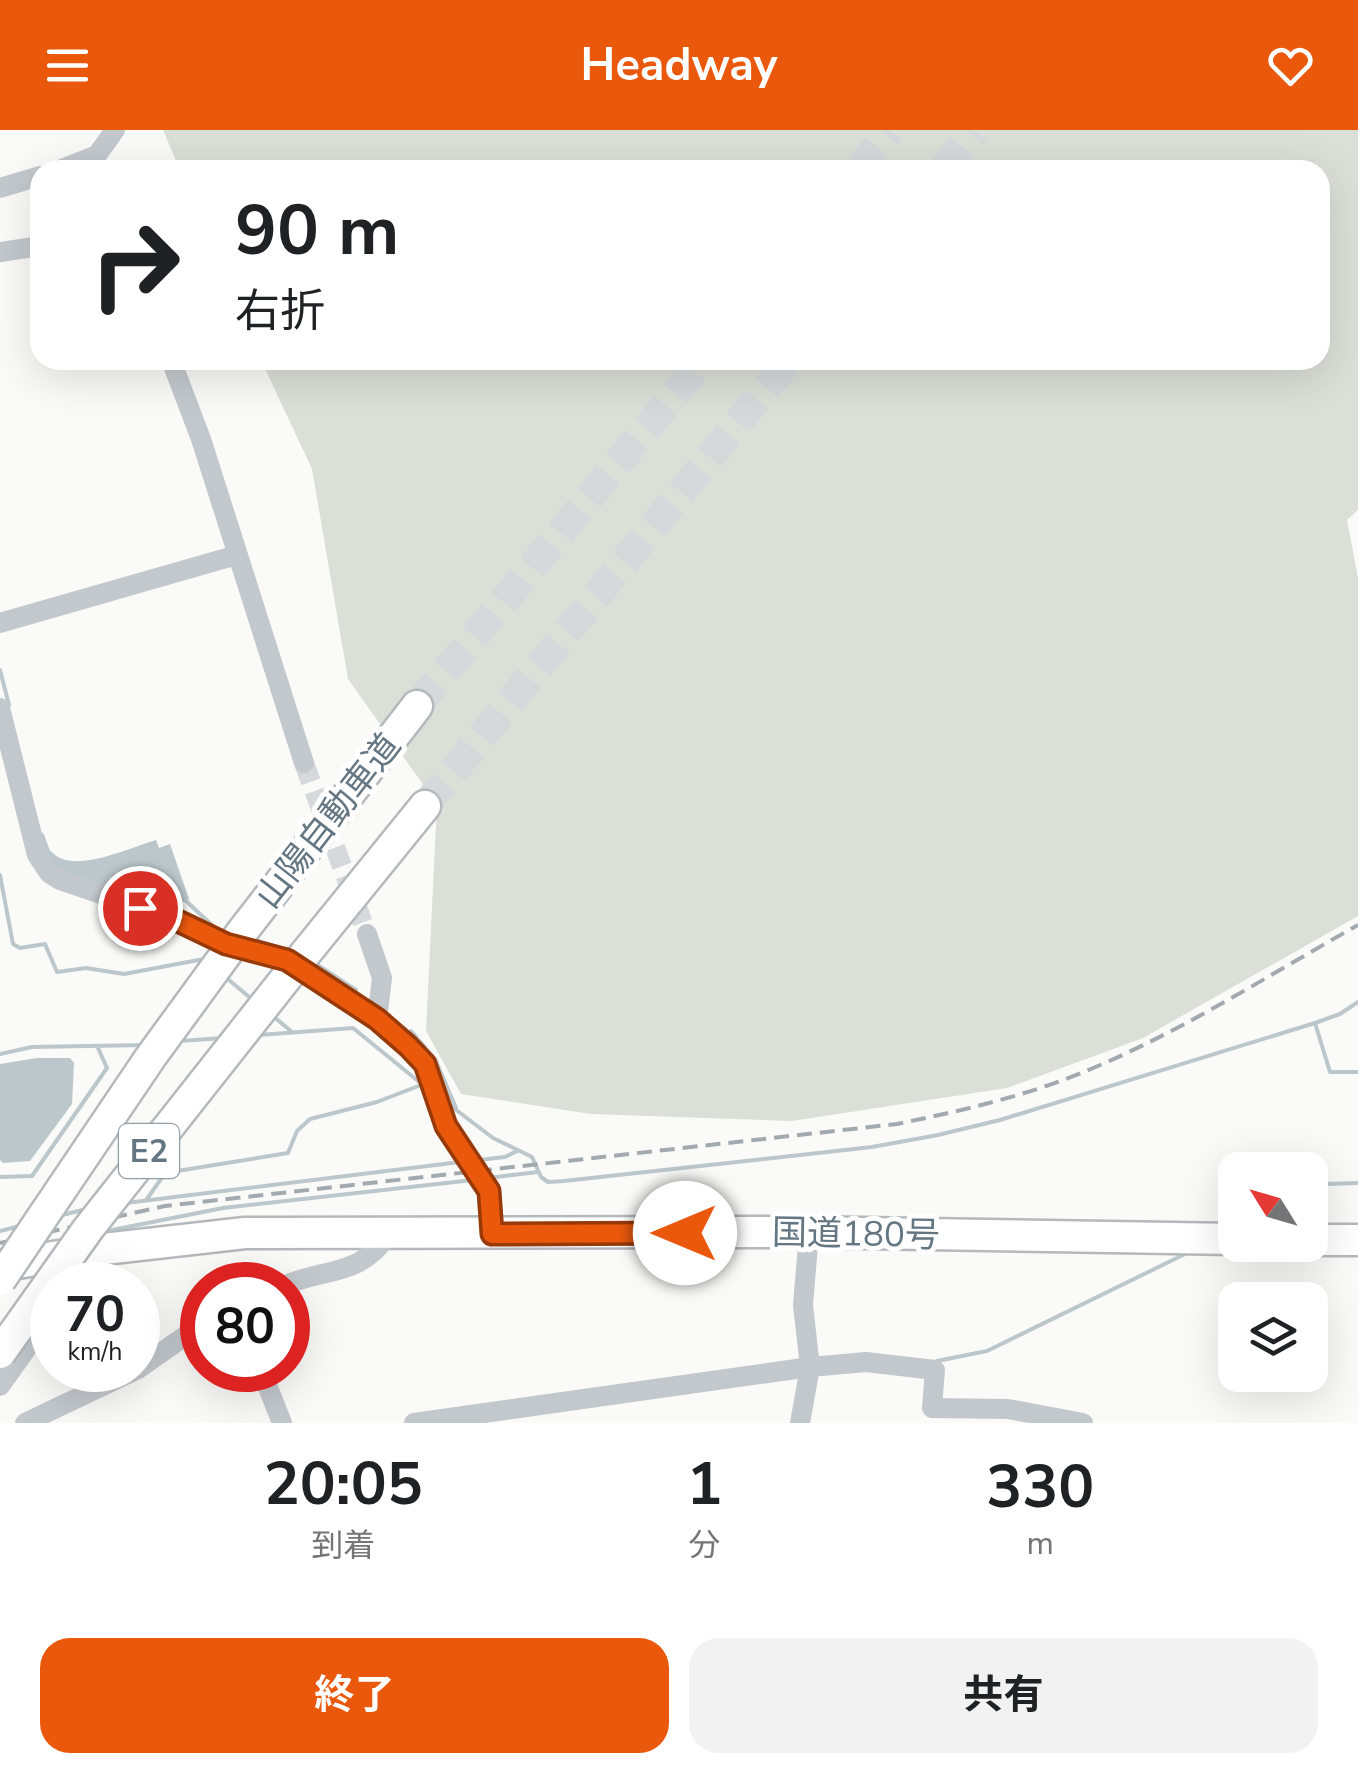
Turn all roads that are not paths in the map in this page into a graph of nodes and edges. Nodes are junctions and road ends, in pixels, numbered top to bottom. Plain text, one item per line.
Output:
1 (115, 130) edge
2 (85, 160) edge
3 (30, 179) edge
4 (0, 188) edge
5 (30, 248) edge
6 (0, 252) edge
7 (175, 370) edge
8 (237, 554) junction
9 (0, 623) edge
10 (417, 706) tunnel mouth
11 (0, 708) edge
12 (304, 763) tunnel mouth
13 (425, 806) tunnel mouth
14 (367, 934) tunnel mouth
15 (377, 1019) junction
16 (809, 1232) junction
17 (390, 1233) junction
18 (492, 1234) junction
19 (1218, 1238) edge
20 (1328, 1240) edge
21 (1358, 1240) edge
22 (95, 1250) junction
23 (87, 1262) edge
24 (0, 1266) edge
25 (310, 1278) edge
26 (0, 1280) edge
27 (30, 1343) edge
28 (0, 1353) edge
29 (809, 1362) junction
30 (0, 1386) edge
31 (91, 1392) edge
32 (270, 1392) edge
33 (25, 1423) edge
34 (282, 1423) edge
35 (414, 1423) edge
36 (800, 1423) edge
37 (1081, 1423) edge

1 - 2 street
3 - 4 street
5 - 6 street
7 - 8 street
8 - 9 street
8 - 12 street
10 - 26 highway, 山陽自動車道 / E2, bridge
11 - 15 street
13 - 28 highway, 山陽自動車道 / E2, bridge
14 - 15 street
15 - 18 street
16 - 18 highway, 国道180号
16 - 19 highway, 国道180号
16 - 29 street
17 - 18 highway, 国道180号
17 - 22 highway, 国道180号
17 - 25 street
20 - 21 highway
22 - 23 street
22 - 24 highway, 国道180号
27 - 30 street
29 - 35 street
29 - 36 street
29 - 37 street
31 - 33 street
32 - 34 street

